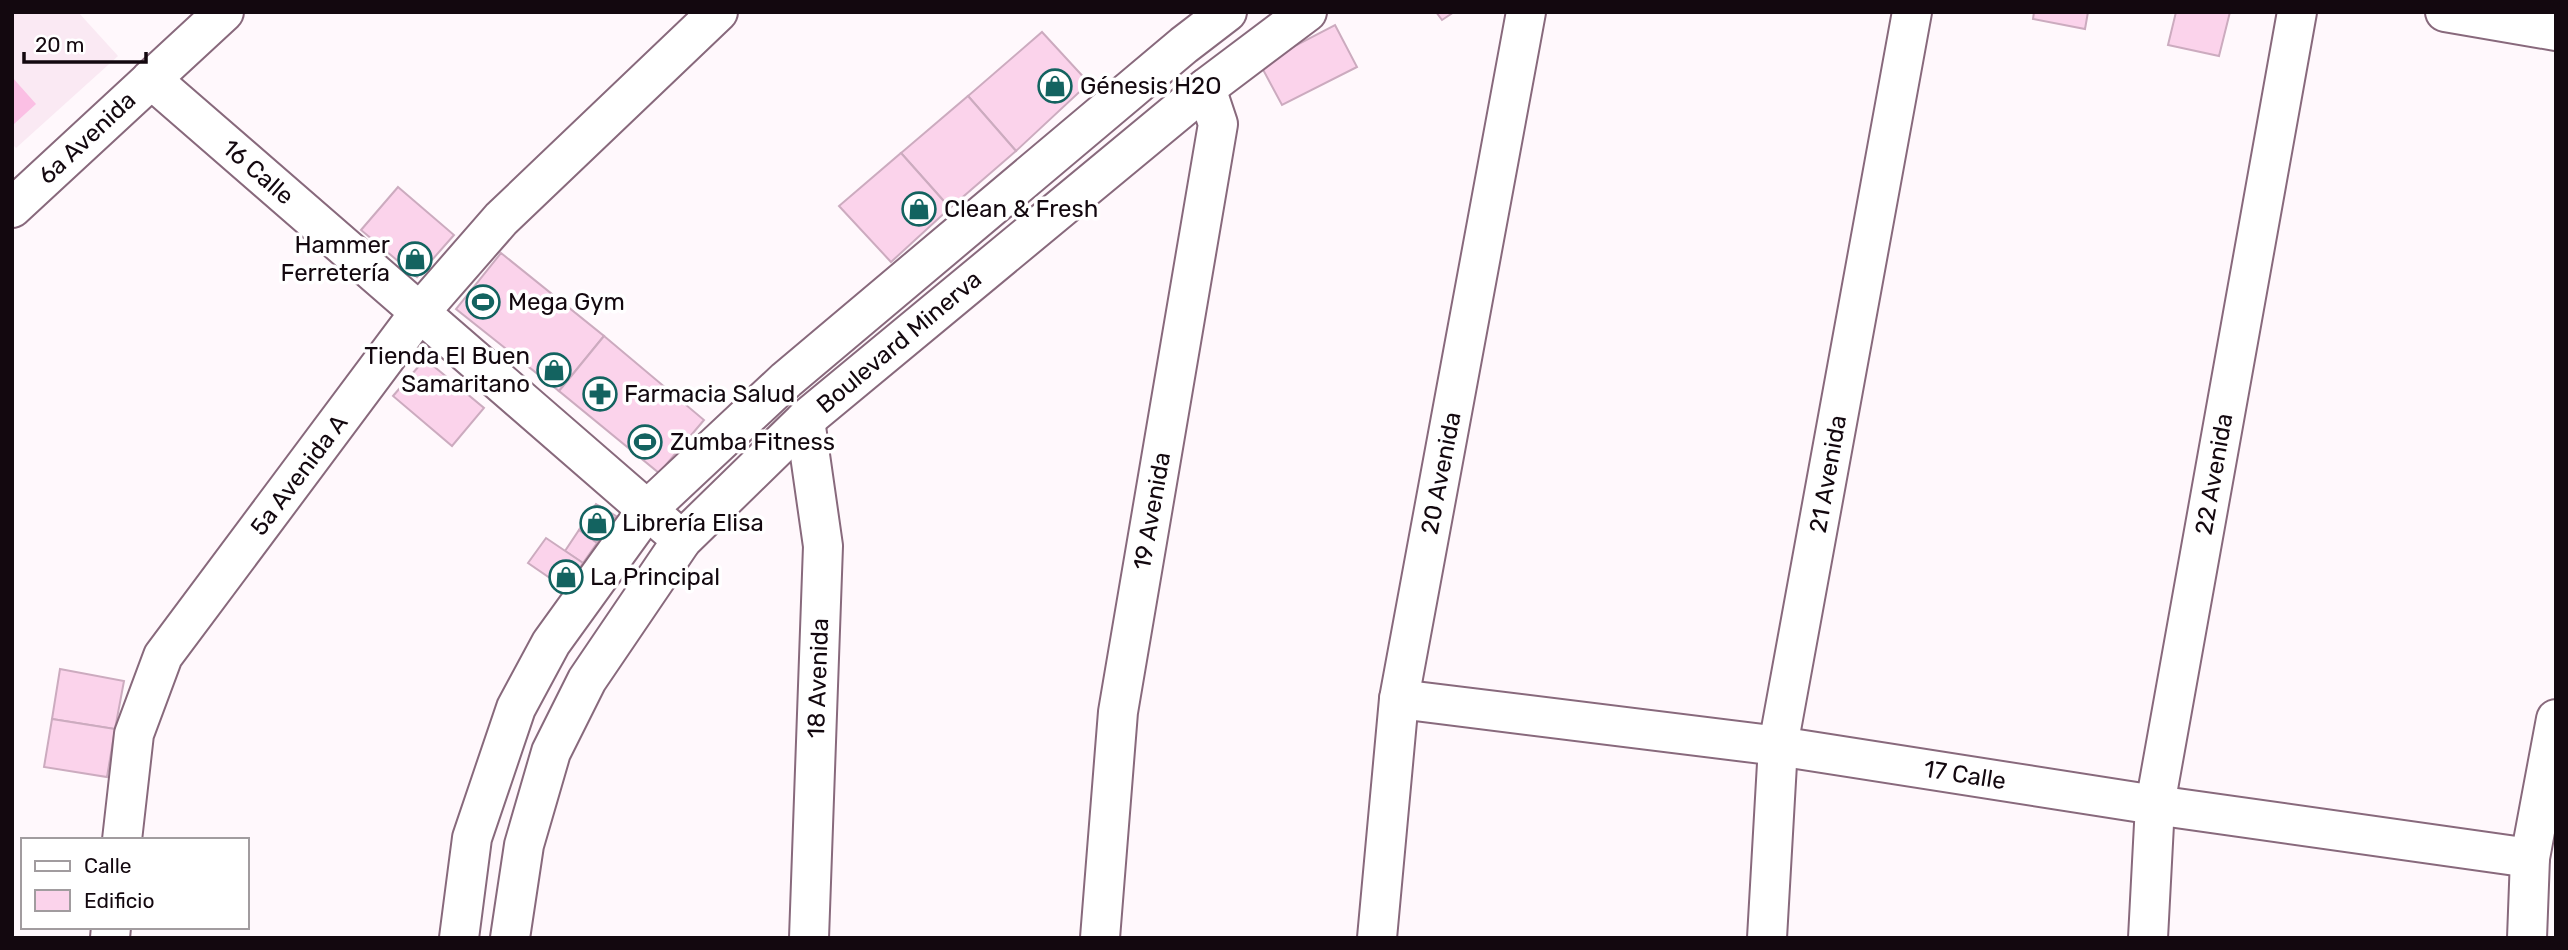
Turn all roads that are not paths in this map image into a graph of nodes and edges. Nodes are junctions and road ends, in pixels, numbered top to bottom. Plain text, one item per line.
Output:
1 (224, 12) edge
2 (718, 12) edge
3 (1227, 12) edge
4 (1307, 12) edge
5 (1526, 12) edge
6 (1912, 12) edge
7 (2297, 12) edge
8 (2445, 12) edge
9 (2556, 31) edge
10 (151, 79) junction
11 (1206, 88) junction
12 (12, 208) edge
13 (419, 313) junction
14 (805, 420) junction
15 (647, 510) junction
16 (682, 540) junction
17 (1399, 699) junction
18 (2556, 719) edge
19 (1778, 746) junction
20 (2155, 805) junction
21 (122, 838) edge
22 (2530, 858) junction
23 (459, 938) edge
24 (510, 938) edge
25 (809, 938) edge
26 (1100, 938) edge
27 (1377, 938) edge
28 (1767, 938) edge
29 (2148, 938) edge
30 (2527, 938) edge

1 - 10 street, 6a Avenida
2 - 13 street, 5a Avenida A
3 - 15 street, Boulevard Minerva
4 - 11 street, Boulevard Minerva
5 - 17 street, 20 Avenida
6 - 19 street, 21 Avenida
7 - 20 street, 22 Avenida
8 - 9 street
10 - 12 street, 6a Avenida
10 - 13 street, 16 Calle
11 - 14 street, Boulevard Minerva
11 - 26 street, 19 Avenida
13 - 15 street, 16 Calle
13 - 21 street, 5a Avenida A
14 - 16 street, Boulevard Minerva
14 - 25 street, 18 Avenida
15 - 16 street, 16 Calle
15 - 23 street, Boulevard Minerva
16 - 24 street, Boulevard Minerva
17 - 19 street, 17 Calle
17 - 27 street, 20 Avenida
18 - 22 street
19 - 20 street, 17 Calle
19 - 28 street, 21 Avenida
20 - 22 street, 17 Calle
20 - 29 street, 22 Avenida
22 - 30 street

